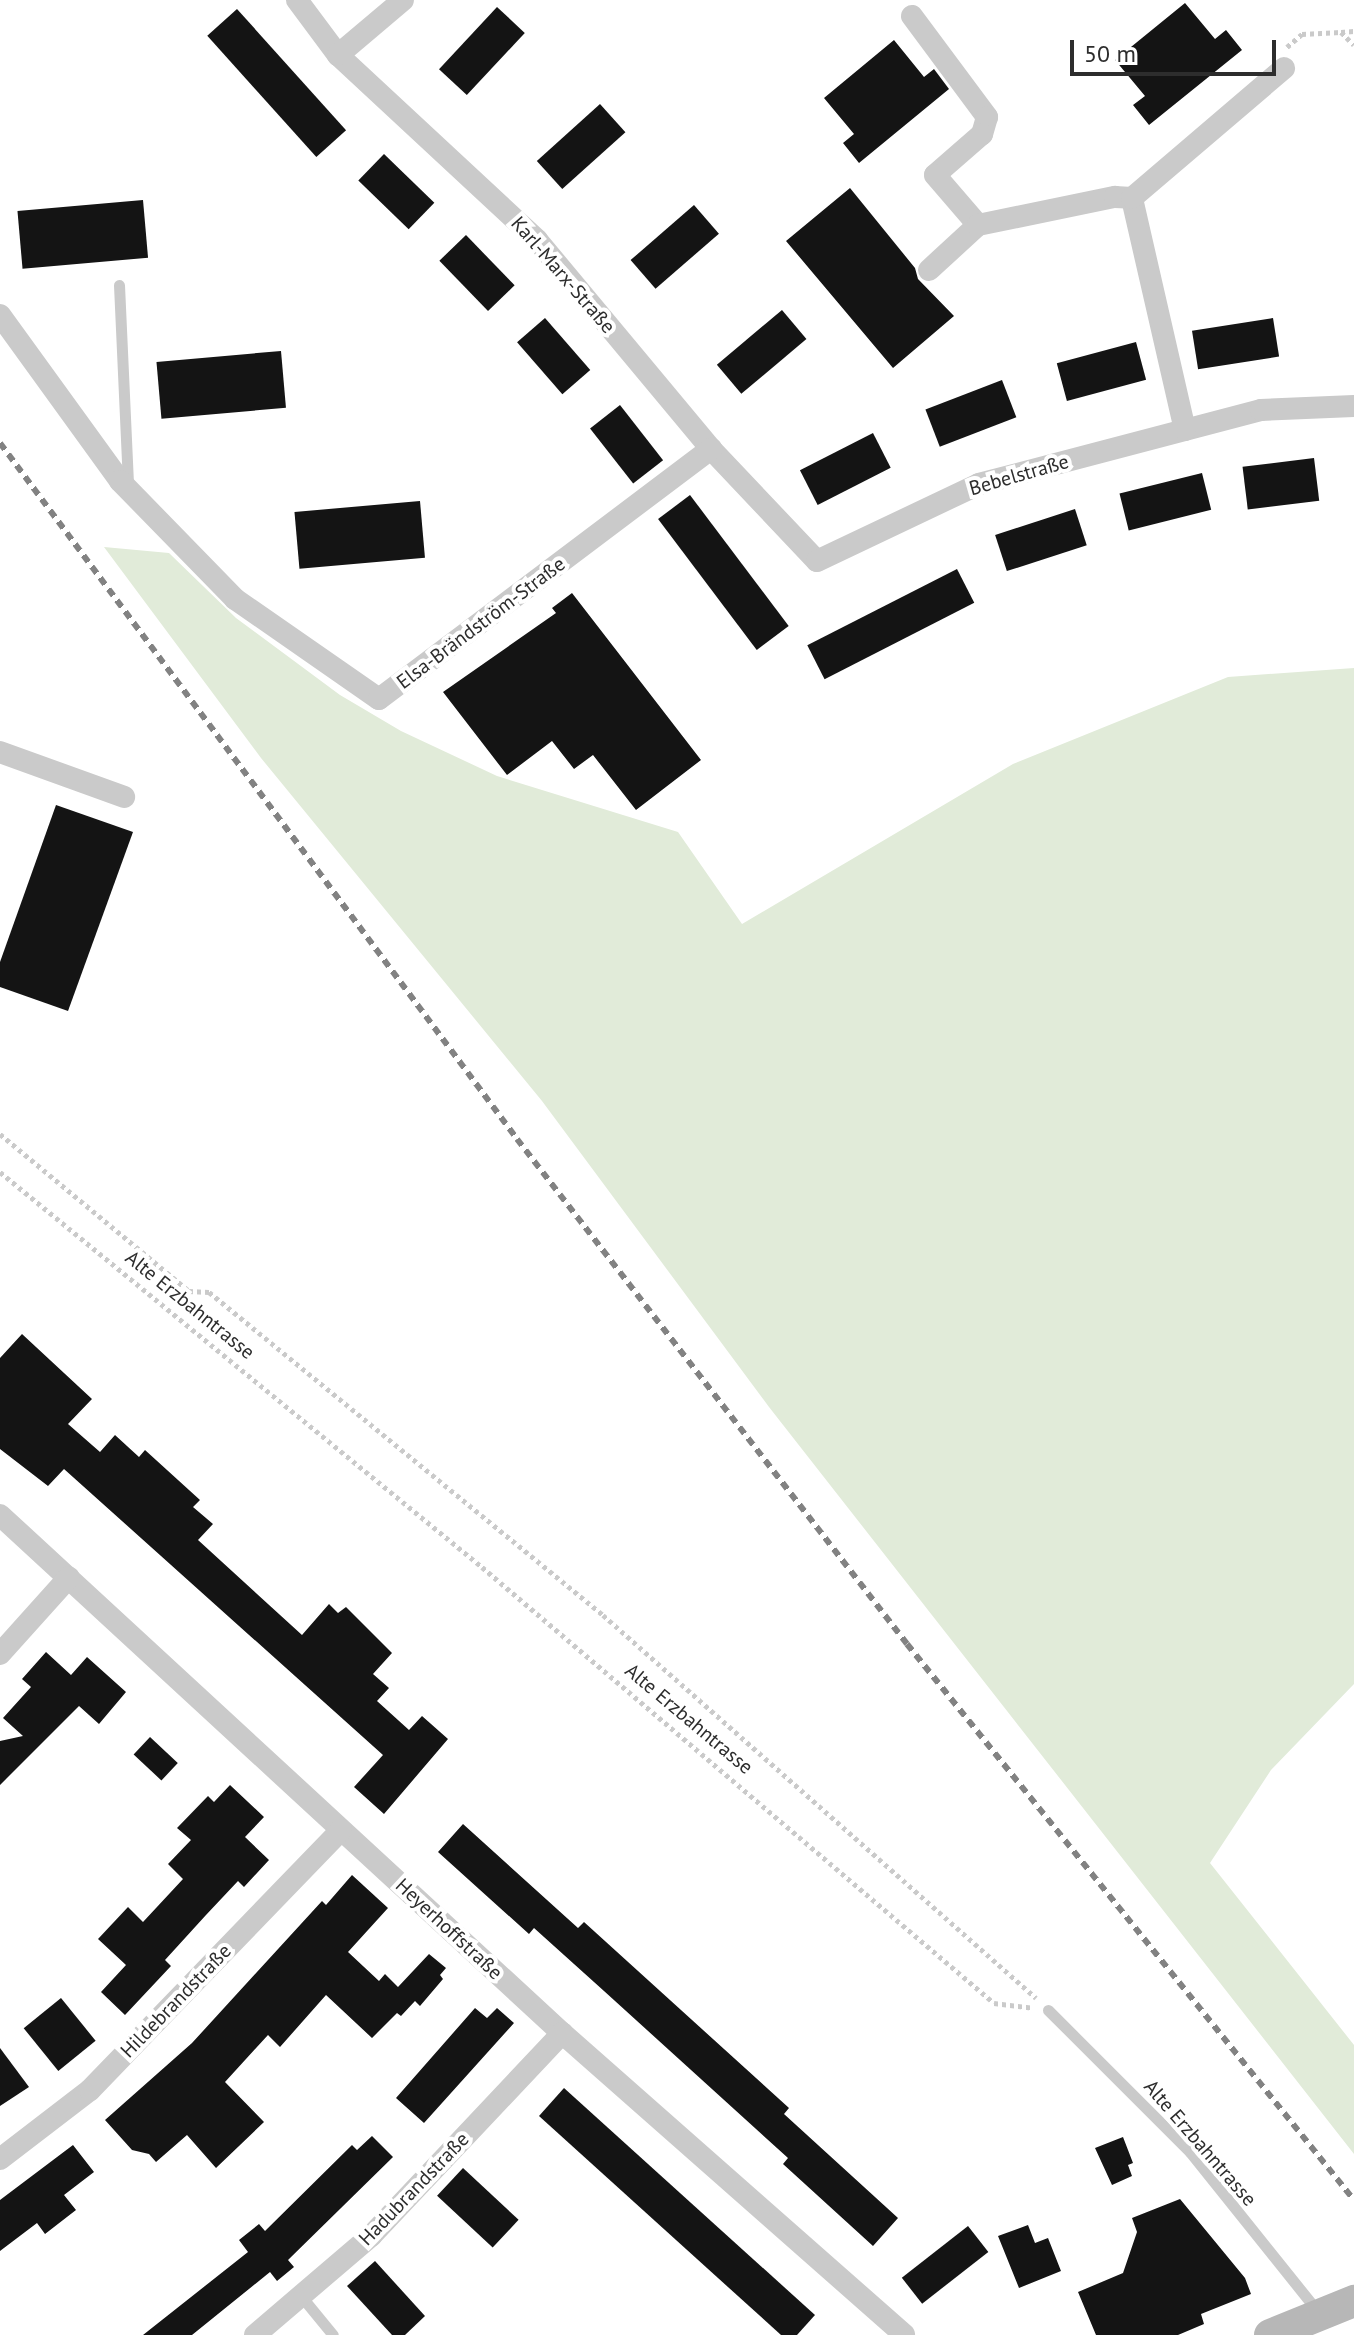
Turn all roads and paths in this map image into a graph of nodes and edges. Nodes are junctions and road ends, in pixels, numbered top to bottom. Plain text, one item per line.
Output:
1 (297, 0) edge
2 (403, 0) edge
3 (912, 16) dead end
4 (1354, 31) edge
5 (1341, 32) junction
6 (1354, 45) edge
7 (338, 55) junction
8 (1284, 68) joint
9 (1132, 198) junction
10 (978, 225) junction
11 (929, 270) dead end
12 (119, 285) dead end
13 (0, 315) edge
14 (1354, 406) edge
15 (1185, 430) junction
16 (711, 449) junction
17 (128, 490) junction
18 (817, 561) joint
19 (0, 752) edge
20 (124, 797) dead end
21 (0, 1134) edge
22 (0, 1172) edge
23 (0, 1515) edge
24 (69, 1577) junction
25 (0, 1654) edge
26 (341, 1830) junction
27 (1048, 2010) junction
28 (562, 2033) junction
29 (0, 2159) edge
30 (301, 2296) junction
31 (1354, 2301) edge
32 (1320, 2314) junction
33 (255, 2335) edge
34 (333, 2335) edge
35 (904, 2335) edge
36 (1270, 2335) edge

1 - 7 street, Karl-Marx-Straße
2 - 7 street
3 - 10 street
4 - 5 path
5 - 6 path
5 - 8 path
7 - 16 street, Karl-Marx-Straße
8 - 9 street
9 - 10 street
9 - 15 street
10 - 11 street
12 - 17 lane
13 - 17 street, Elsa-Brändström-Straße
14 - 15 street, Bebelstraße
15 - 18 street, Bebelstraße
16 - 17 street, Elsa-Brändström-Straße
16 - 18 street, Karl-Marx-Straße
19 - 20 street
21 - 27 path
22 - 27 path, Alte Erzbahntrasse
23 - 24 street, Heyerhoffstraße
24 - 25 street
24 - 26 street, Heyerhoffstraße
26 - 28 street, Heyerhoffstraße
26 - 29 street, Hildebrandstraße
27 - 32 lane, Alte Erzbahntrasse
28 - 30 street, Hadubrandstraße
28 - 35 street, Heyerhoffstraße
30 - 33 street, Hadubrandstraße
30 - 34 lane
31 - 32 street
32 - 36 street

